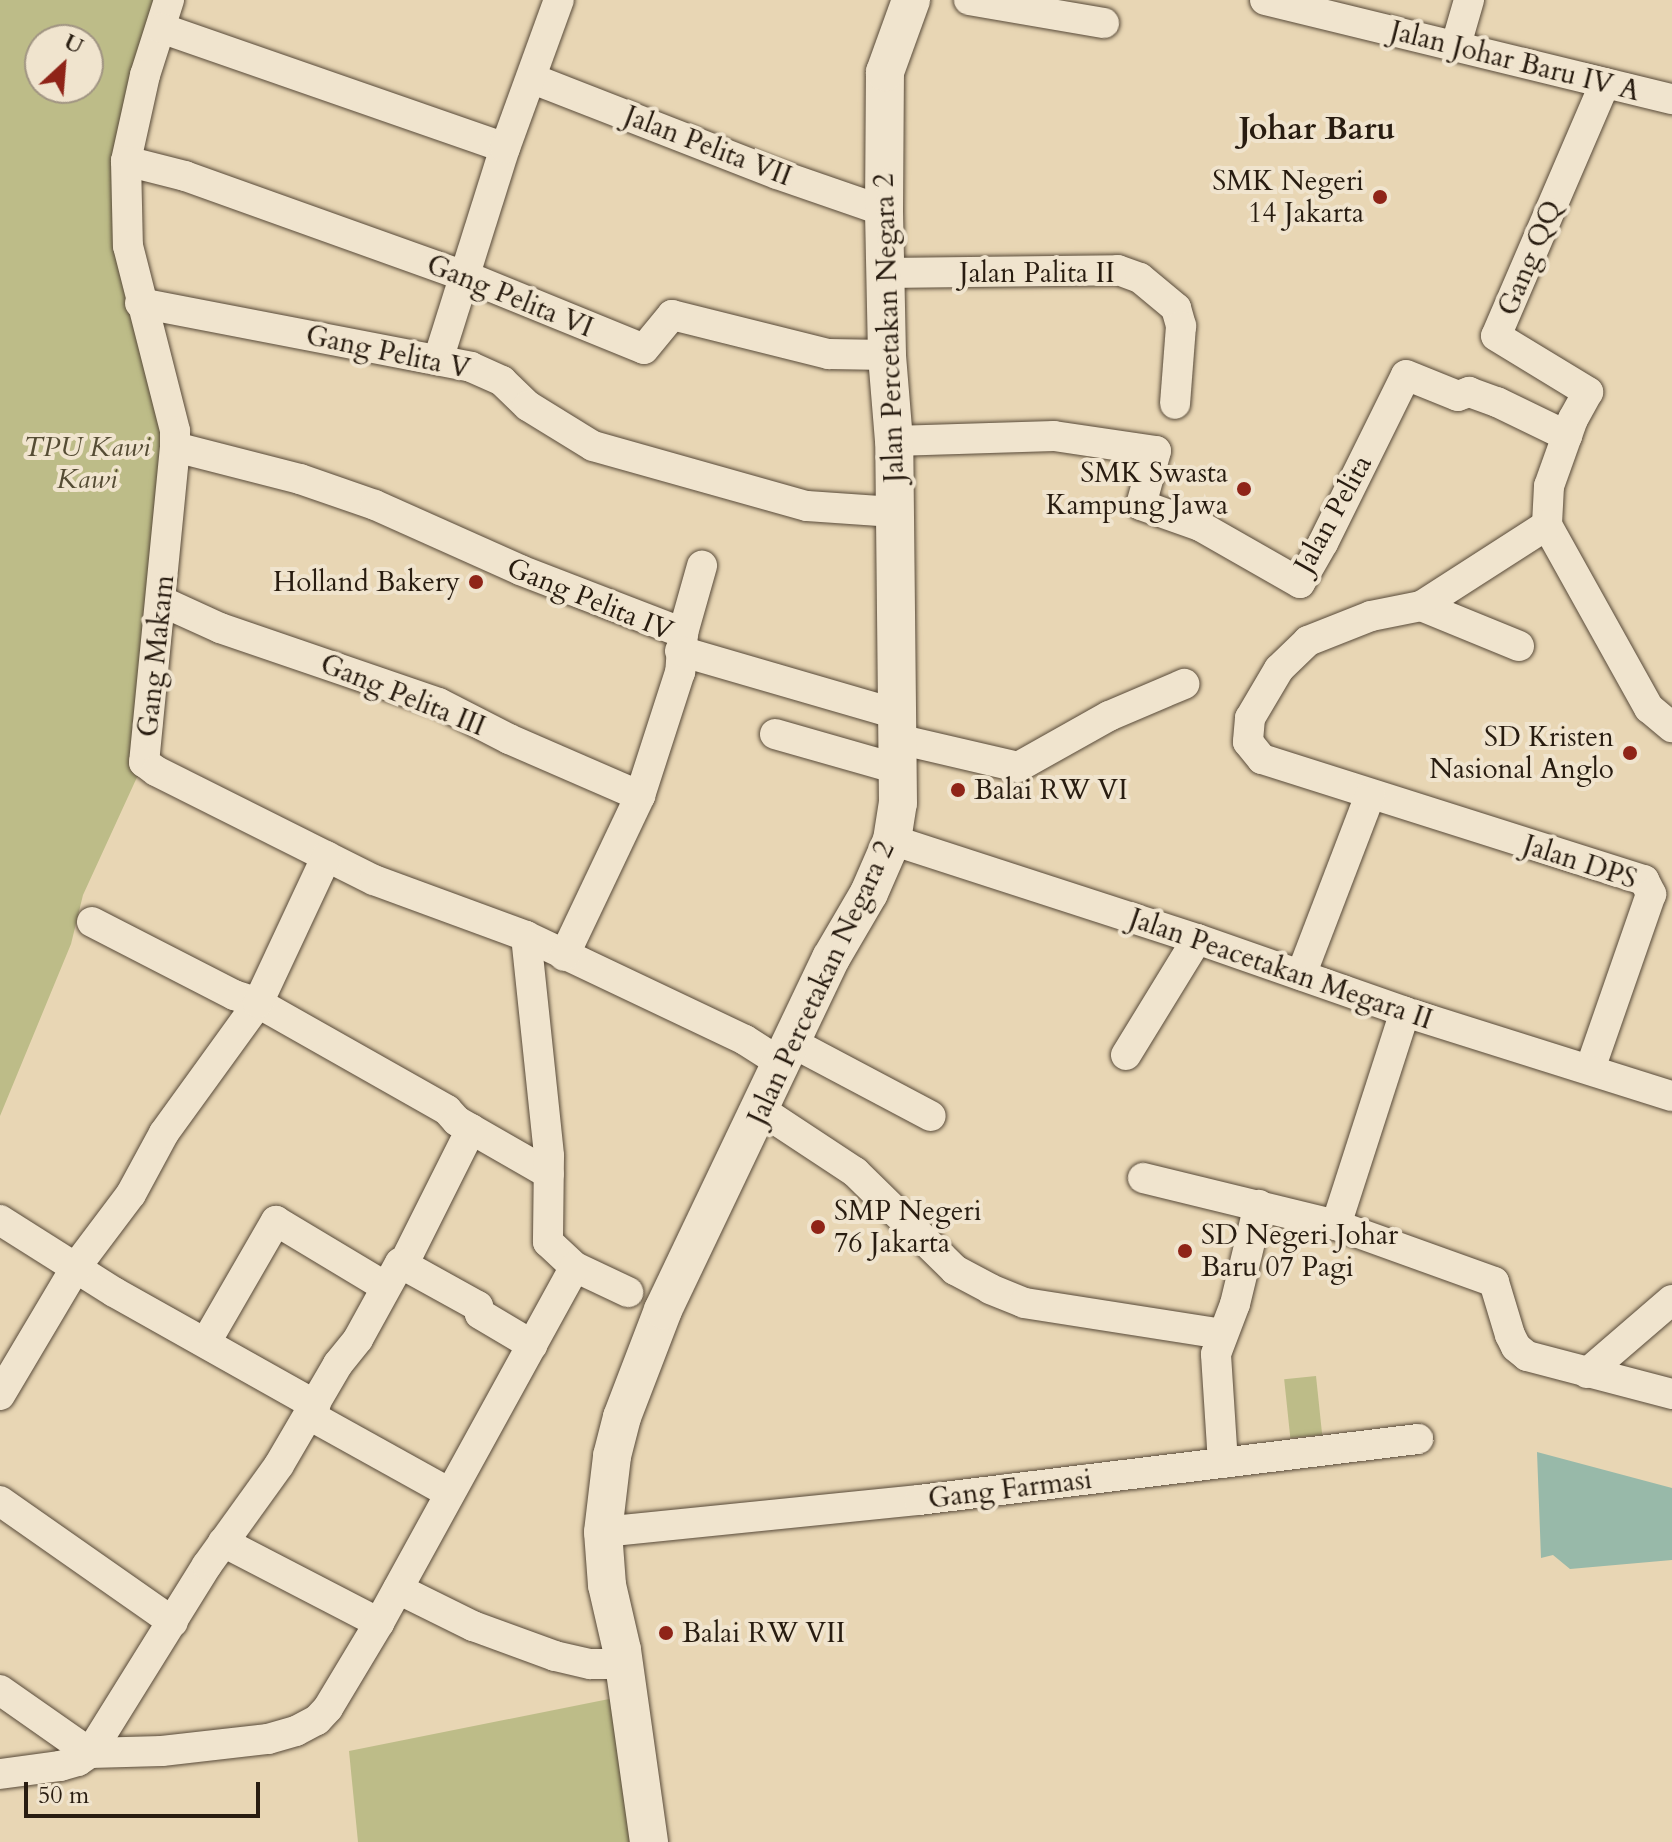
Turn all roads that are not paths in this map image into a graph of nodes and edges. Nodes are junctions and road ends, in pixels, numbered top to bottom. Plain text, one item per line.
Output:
1 (911, 0) edge
2 (969, 0) edge
3 (1265, 0) edge
4 (1469, 0) edge
5 (556, 1) edge
6 (165, 14) edge
7 (1104, 23) dead end
8 (1456, 45) junction
9 (533, 79) junction
10 (1605, 83) junction
11 (1672, 99) edge
12 (505, 148) junction
13 (126, 161) junction
14 (878, 209) junction
15 (885, 273) junction
16 (465, 276) junction
17 (140, 303) junction
18 (883, 356) junction
19 (438, 360) junction
20 (1175, 404) dead end
21 (1567, 436) junction
22 (894, 441) junction
23 (175, 447) junction
24 (894, 512) junction
25 (1547, 525) junction
26 (702, 566) dead end
27 (163, 602) junction
28 (1421, 606) junction
29 (682, 642) junction
30 (1519, 646) dead end
31 (1184, 684) dead end
32 (1672, 727) edge
33 (775, 734) dead end
34 (898, 741) junction
35 (1370, 795) junction
36 (640, 796) junction
37 (892, 840) junction
38 (327, 856) junction
39 (1661, 886) edge
40 (92, 922) dead end
41 (526, 936) junction
42 (1197, 939) junction
43 (564, 956) junction
44 (1301, 975) junction
45 (258, 1003) junction
46 (1405, 1012) junction
47 (786, 1052) junction
48 (1126, 1055) dead end
49 (1590, 1069) junction
50 (1672, 1096) edge
51 (761, 1110) junction
52 (931, 1116) dead end
53 (471, 1129) junction
54 (549, 1174) junction
55 (1143, 1178) dead end
56 (1259, 1205) junction
57 (0, 1220) edge
58 (1336, 1225) junction
59 (404, 1263) junction
60 (76, 1267) junction
61 (575, 1267) junction
62 (386, 1287) junction
63 (628, 1292) dead end
64 (1672, 1300) edge
65 (1223, 1334) junction
66 (206, 1342) junction
67 (532, 1345) junction
68 (1587, 1373) junction
69 (1672, 1394) edge
70 (0, 1395) edge
71 (312, 1410) junction
72 (1418, 1439) dead end
73 (1223, 1463) junction
74 (450, 1493) junction
75 (0, 1501) edge
76 (603, 1532) junction
77 (223, 1542) junction
78 (398, 1589) junction
79 (173, 1622) junction
80 (379, 1623) junction
81 (624, 1664) junction
82 (0, 1690) edge
83 (90, 1753) junction
84 (0, 1774) edge
85 (649, 1842) edge

1 - 14 street, Jalan Percetakan Negara 2
2 - 7 street
3 - 8 street, Jalan Johar Baru IV A
4 - 8 street
5 - 9 street
6 - 12 street
6 - 13 street, Gang Makam
8 - 10 street, Jalan Johar Baru IV A
9 - 12 street
9 - 14 street, Jalan Pelita VII
10 - 11 street, Jalan Johar Baru IV A
10 - 21 street, Gang QQ
12 - 16 street
13 - 16 street, Gang Pelita VI
13 - 17 street, Gang Makam
14 - 15 street, Jalan Percetakan Negara 2
15 - 18 street, Jalan Percetakan Negara 2
15 - 20 street, Jalan Palita II
16 - 18 street, Gang Pelita VI
16 - 19 street
17 - 19 street, Gang Pelita V
17 - 23 street, Gang Makam
18 - 22 street, Jalan Percetakan Negara 2
19 - 24 street, Gang Pelita V
21 - 22 street, Jalan Pelita
21 - 25 street, Gang QQ
22 - 24 street, Jalan Percetakan Negara 2
23 - 27 street, Gang Makam
23 - 29 street, Gang Pelita IV
24 - 34 street, Jalan Percetakan Negara 2
25 - 28 street
25 - 32 street
26 - 29 street
27 - 36 street, Gang Pelita III
27 - 38 street, Gang Makam
28 - 30 street
28 - 35 street, Jalan DPS
29 - 34 street
29 - 36 street, Gang Pelita IV
31 - 34 street
33 - 34 street
34 - 37 street, Jalan Percetakan Negara 2
35 - 39 street, Jalan DPS
35 - 44 street
36 - 43 street, Gang Pelita IV
37 - 42 street, Jalan Peacetakan Megara II
37 - 47 street, Jalan Percetakan Negara 2
38 - 41 street, Gang Makam
38 - 45 street
39 - 49 street, Jalan DPS
40 - 45 street
41 - 43 street, Gang Makam
41 - 54 street
42 - 44 street, Jalan Peacetakan Megara II
42 - 48 street
43 - 47 street, Gang Makam
44 - 46 street, Jalan Peacetakan Megara II
45 - 53 street
45 - 60 street
46 - 49 street, Jalan Peacetakan Megara II
46 - 58 street
47 - 51 street, Jalan Percetakan Negara 2
47 - 52 street, Gang Makam
49 - 50 street, Jalan Peacetakan Megara II
51 - 65 street
51 - 76 street, Jalan Percetakan Negara 2
53 - 54 street
53 - 59 street
54 - 61 street
55 - 56 street
56 - 58 street
56 - 65 street
57 - 60 street
58 - 68 street
59 - 62 street
59 - 67 street
60 - 66 street
60 - 70 street
61 - 63 street
61 - 67 street
62 - 66 street
62 - 71 street
64 - 68 street
65 - 73 street
66 - 71 street
67 - 74 street
68 - 69 street
71 - 74 street
71 - 77 street
72 - 73 street, Gang Farmasi
73 - 76 street, Gang Farmasi
74 - 78 street
75 - 79 street
76 - 81 street, Jalan Percetakan Negara 2
77 - 79 street
77 - 80 street
78 - 80 street
78 - 81 street
79 - 83 street
80 - 83 street
81 - 85 street, Jalan Percetakan Negara 2
82 - 83 street
83 - 84 street

